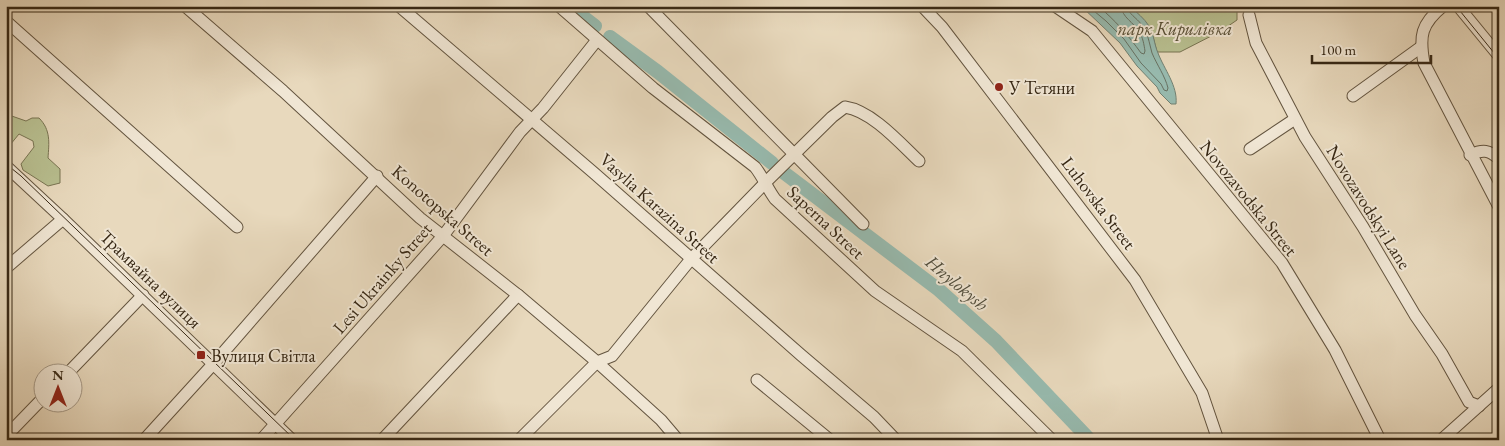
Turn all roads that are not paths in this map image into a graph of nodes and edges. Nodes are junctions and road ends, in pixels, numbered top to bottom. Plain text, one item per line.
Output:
1 (185, 6) edge
2 (399, 6) edge
3 (559, 6) edge
4 (648, 6) edge
5 (922, 6) edge
6 (1055, 6) edge
7 (1443, 6) edge
8 (1458, 6) edge
9 (1248, 15) dead end
10 (6, 21) edge
11 (597, 40) junction
12 (1421, 48) junction
13 (1499, 56) edge
14 (1353, 96) dead end
15 (1295, 119) junction
16 (532, 120) junction
17 (1250, 149) dead end
18 (1470, 155) junction
19 (794, 156) junction
20 (1499, 159) edge
21 (919, 161) dead end
22 (6, 166) edge
23 (377, 176) junction
24 (765, 183) junction
25 (1499, 207) edge
26 (64, 218) junction
27 (863, 224) dead end
28 (237, 227) dead end
29 (443, 236) junction
30 (691, 259) junction
31 (6, 268) edge
32 (143, 295) junction
33 (518, 295) junction
34 (597, 362) junction
35 (77, 364) edge
36 (214, 364) junction
37 (757, 380) dead end
38 (1499, 388) edge
39 (1479, 406) junction
40 (32, 409) edge
41 (276, 424) junction
42 (7, 432) edge
43 (144, 440) edge
44 (261, 440) edge
45 (292, 440) edge
46 (382, 440) edge
47 (519, 440) edge
48 (678, 440) edge
49 (830, 440) edge
50 (896, 440) edge
51 (1052, 440) edge
52 (1218, 440) edge
53 (1380, 440) edge
54 (1441, 440) edge

1 - 23 street, Konotopska Street
2 - 16 street, Vasylia Karazina Street
3 - 11 street, Saperna Street
4 - 19 street
5 - 52 street, Luhovska Street
6 - 53 street, Novozavodska Street
7 - 12 street
8 - 13 street
9 - 15 street, Novozavodskyi Lane
10 - 28 street
11 - 16 street, Lesi Ukrainky Street
11 - 24 street, Saperna Street
12 - 14 street
12 - 18 street
15 - 17 street
15 - 39 street, Novozavodskyi Lane
16 - 29 street, Lesi Ukrainky Street
16 - 30 street, Vasylia Karazina Street
18 - 20 street
18 - 25 street
19 - 21 street
19 - 24 street
19 - 27 street
22 - 26 street, Трамвайна вулиця
23 - 29 street, Konotopska Street
23 - 36 street
24 - 30 street
24 - 51 street, Saperna Street
26 - 31 street
26 - 32 street, Трамвайна вулиця
29 - 33 street, Konotopska Street
29 - 41 street, Lesi Ukrainky Street
30 - 34 street
30 - 50 street, Vasylia Karazina Street
32 - 35 street
32 - 36 street, Трамвайна вулиця
33 - 34 street, Konotopska Street
33 - 46 street
34 - 47 street
34 - 48 street, Konotopska Street
36 - 41 street, Трамвайна вулиця
36 - 43 street
37 - 49 street
38 - 39 street
39 - 54 street
40 - 42 street
41 - 44 street, Lesi Ukrainky Street
41 - 45 street, Трамвайна вулиця

